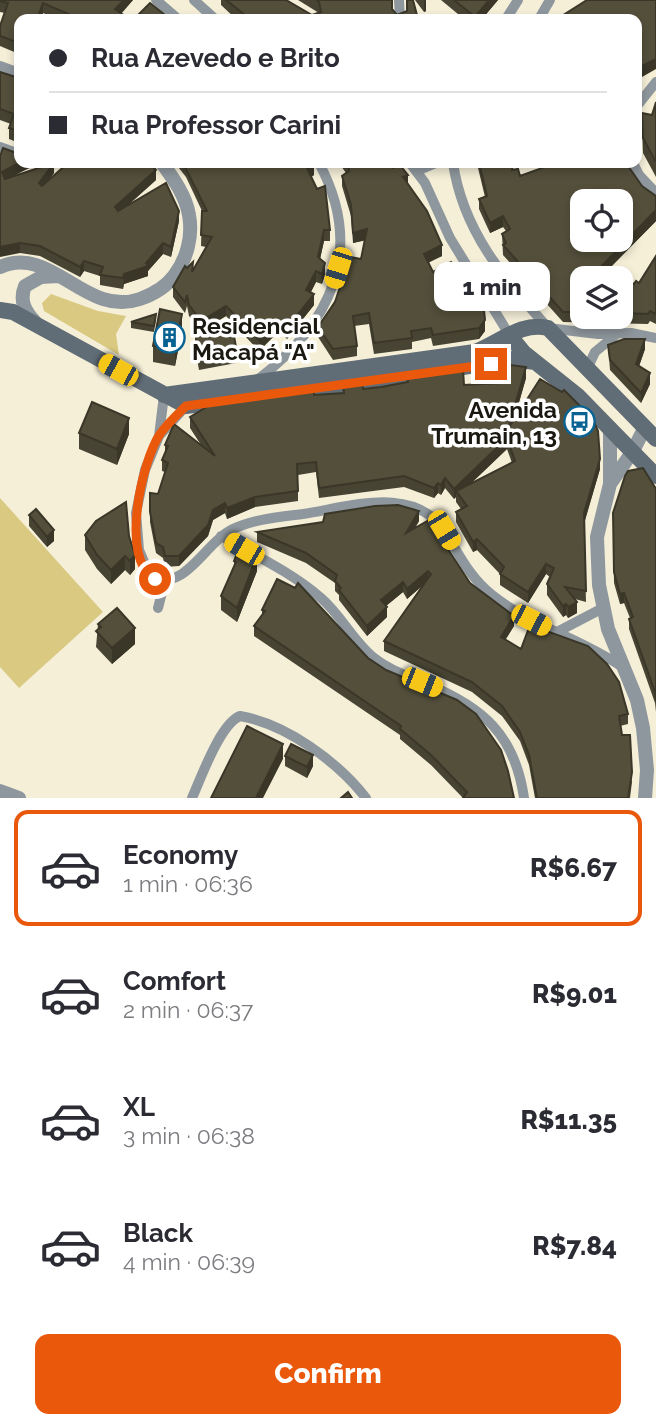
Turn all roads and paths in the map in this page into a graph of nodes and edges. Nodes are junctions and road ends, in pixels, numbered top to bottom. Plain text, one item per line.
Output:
1 (156, 0) edge
2 (194, 0) edge
3 (172, 14) edge
4 (209, 14) edge
5 (656, 82) edge
6 (642, 100) edge
7 (165, 168) edge
8 (321, 168) edge
9 (415, 168) edge
10 (454, 168) edge
11 (636, 168) edge
12 (656, 193) edge
13 (0, 267) edge
14 (58, 276) junction
15 (0, 310) edge
16 (37, 326) junction
17 (548, 328) junction
18 (617, 334) junction
19 (510, 336) junction
20 (656, 338) edge
21 (535, 362) junction
22 (587, 369) junction
23 (256, 389) junction
24 (164, 395) junction
25 (186, 406) junction
26 (610, 428) junction
27 (651, 433) edge
28 (159, 436) junction
29 (634, 451) junction
30 (656, 475) edge
31 (610, 484) junction
32 (221, 536) junction
33 (165, 581) junction
34 (158, 608) dead end
35 (603, 608) junction
36 (557, 632) junction
37 (621, 666) junction
38 (0, 791) edge
39 (19, 798) edge
40 (192, 798) edge
41 (366, 798) edge
42 (524, 798) edge
43 (645, 798) edge

1 - 3 street
2 - 4 street
5 - 6 street
7 - 14 street
8 - 23 street
9 - 19 street
10 - 17 street
11 - 12 street
13 - 14 street
14 - 16 street
15 - 16 main road
16 - 24 main road
17 - 18 street
17 - 19 main road
17 - 22 main road
18 - 20 street
18 - 22 street
19 - 21 main road
19 - 23 main road
21 - 23 main road
21 - 26 main road
22 - 27 main road
23 - 24 main road
23 - 25 main road
24 - 25 main road
24 - 28 street
25 - 28 street
26 - 29 main road
26 - 31 street
27 - 29 street
28 - 33 street
29 - 30 main road
29 - 31 street
31 - 35 street
32 - 33 street
32 - 36 street
32 - 42 street
33 - 34 street
35 - 36 street
35 - 37 street
36 - 37 street
37 - 43 street
38 - 39 street
40 - 41 street

